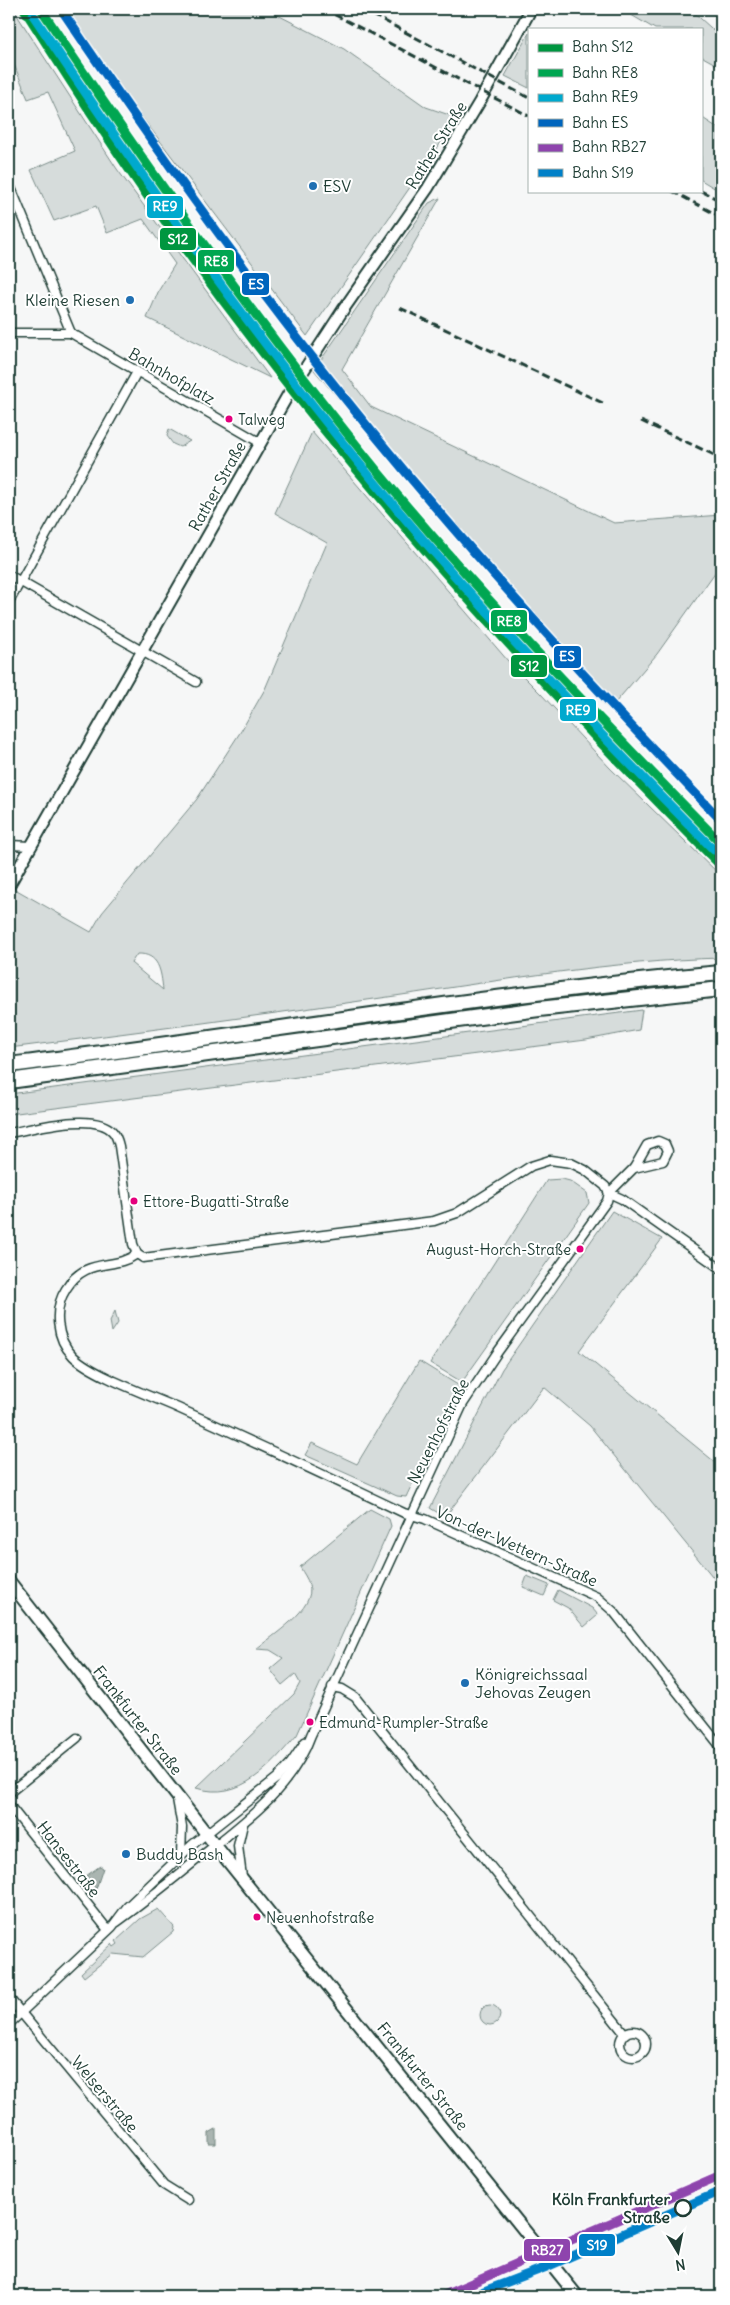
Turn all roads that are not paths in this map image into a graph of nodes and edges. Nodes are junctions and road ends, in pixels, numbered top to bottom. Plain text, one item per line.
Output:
1 (530, 9) edge
2 (9, 183) edge
3 (9, 333) edge
4 (71, 333) junction
5 (138, 372) junction
6 (259, 442) junction
7 (9, 576) edge
8 (20, 582) junction
9 (9, 602) edge
10 (141, 651) junction
11 (196, 682) dead end
12 (9, 844) edge
13 (32, 846) junction
14 (9, 885) edge
15 (721, 973) edge
16 (721, 989) edge
17 (9, 1063) edge
18 (9, 1081) edge
19 (9, 1133) edge
20 (634, 1168) junction
21 (609, 1193) junction
22 (137, 1254) junction
23 (721, 1269) edge
24 (412, 1516) junction
25 (9, 1581) edge
26 (332, 1687) junction
27 (311, 1735) junction
28 (76, 1738) dead end
29 (721, 1747) edge
30 (9, 1793) edge
31 (176, 1794) junction
32 (9, 1805) edge
33 (244, 1822) junction
34 (206, 1833) junction
35 (216, 1846) junction
36 (181, 1855) junction
37 (242, 1877) junction
38 (117, 1922) junction
39 (108, 1930) junction
40 (9, 1998) edge
41 (21, 2013) junction
42 (9, 2024) edge
43 (626, 2034) dead end
44 (188, 2200) dead end
45 (577, 2296) edge

1 - 6 street, Rather Straße
2 - 4 street
3 - 4 street
4 - 5 street, Bahnhofplatz
5 - 6 street, Bahnhofplatz
5 - 8 street
6 - 10 street, Rather Straße
7 - 8 street
8 - 9 street
8 - 10 street
10 - 11 street
10 - 13 street, Rather Straße
12 - 13 street
13 - 14 street, Rather Straße
15 - 17 highway
16 - 18 highway
19 - 22 street
20 - 20 street, Neuenhofstraße
20 - 21 street, Neuenhofstraße
21 - 22 street
21 - 23 street
21 - 24 street, Neuenhofstraße
22 - 24 street
24 - 26 street, Neuenhofstraße
24 - 29 street, Von-der-Wettern-Straße
25 - 31 main road, Frankfurter Straße
26 - 27 street, Neuenhofstraße
26 - 43 street
27 - 33 street, Neuenhofstraße
27 - 34 street, Neuenhofstraße
28 - 30 street
31 - 34 main road, Frankfurter Straße
31 - 36 street
32 - 39 street, Hansestraße
33 - 35 street, Neuenhofstraße
33 - 37 street
34 - 35 main road, Frankfurter Straße
34 - 36 street
35 - 37 main road, Frankfurter Straße
35 - 38 street
36 - 38 street
37 - 45 main road, Frankfurter Straße
38 - 39 street
39 - 41 street
40 - 41 street, Welserstraße
41 - 42 street
41 - 44 street, Welserstraße

